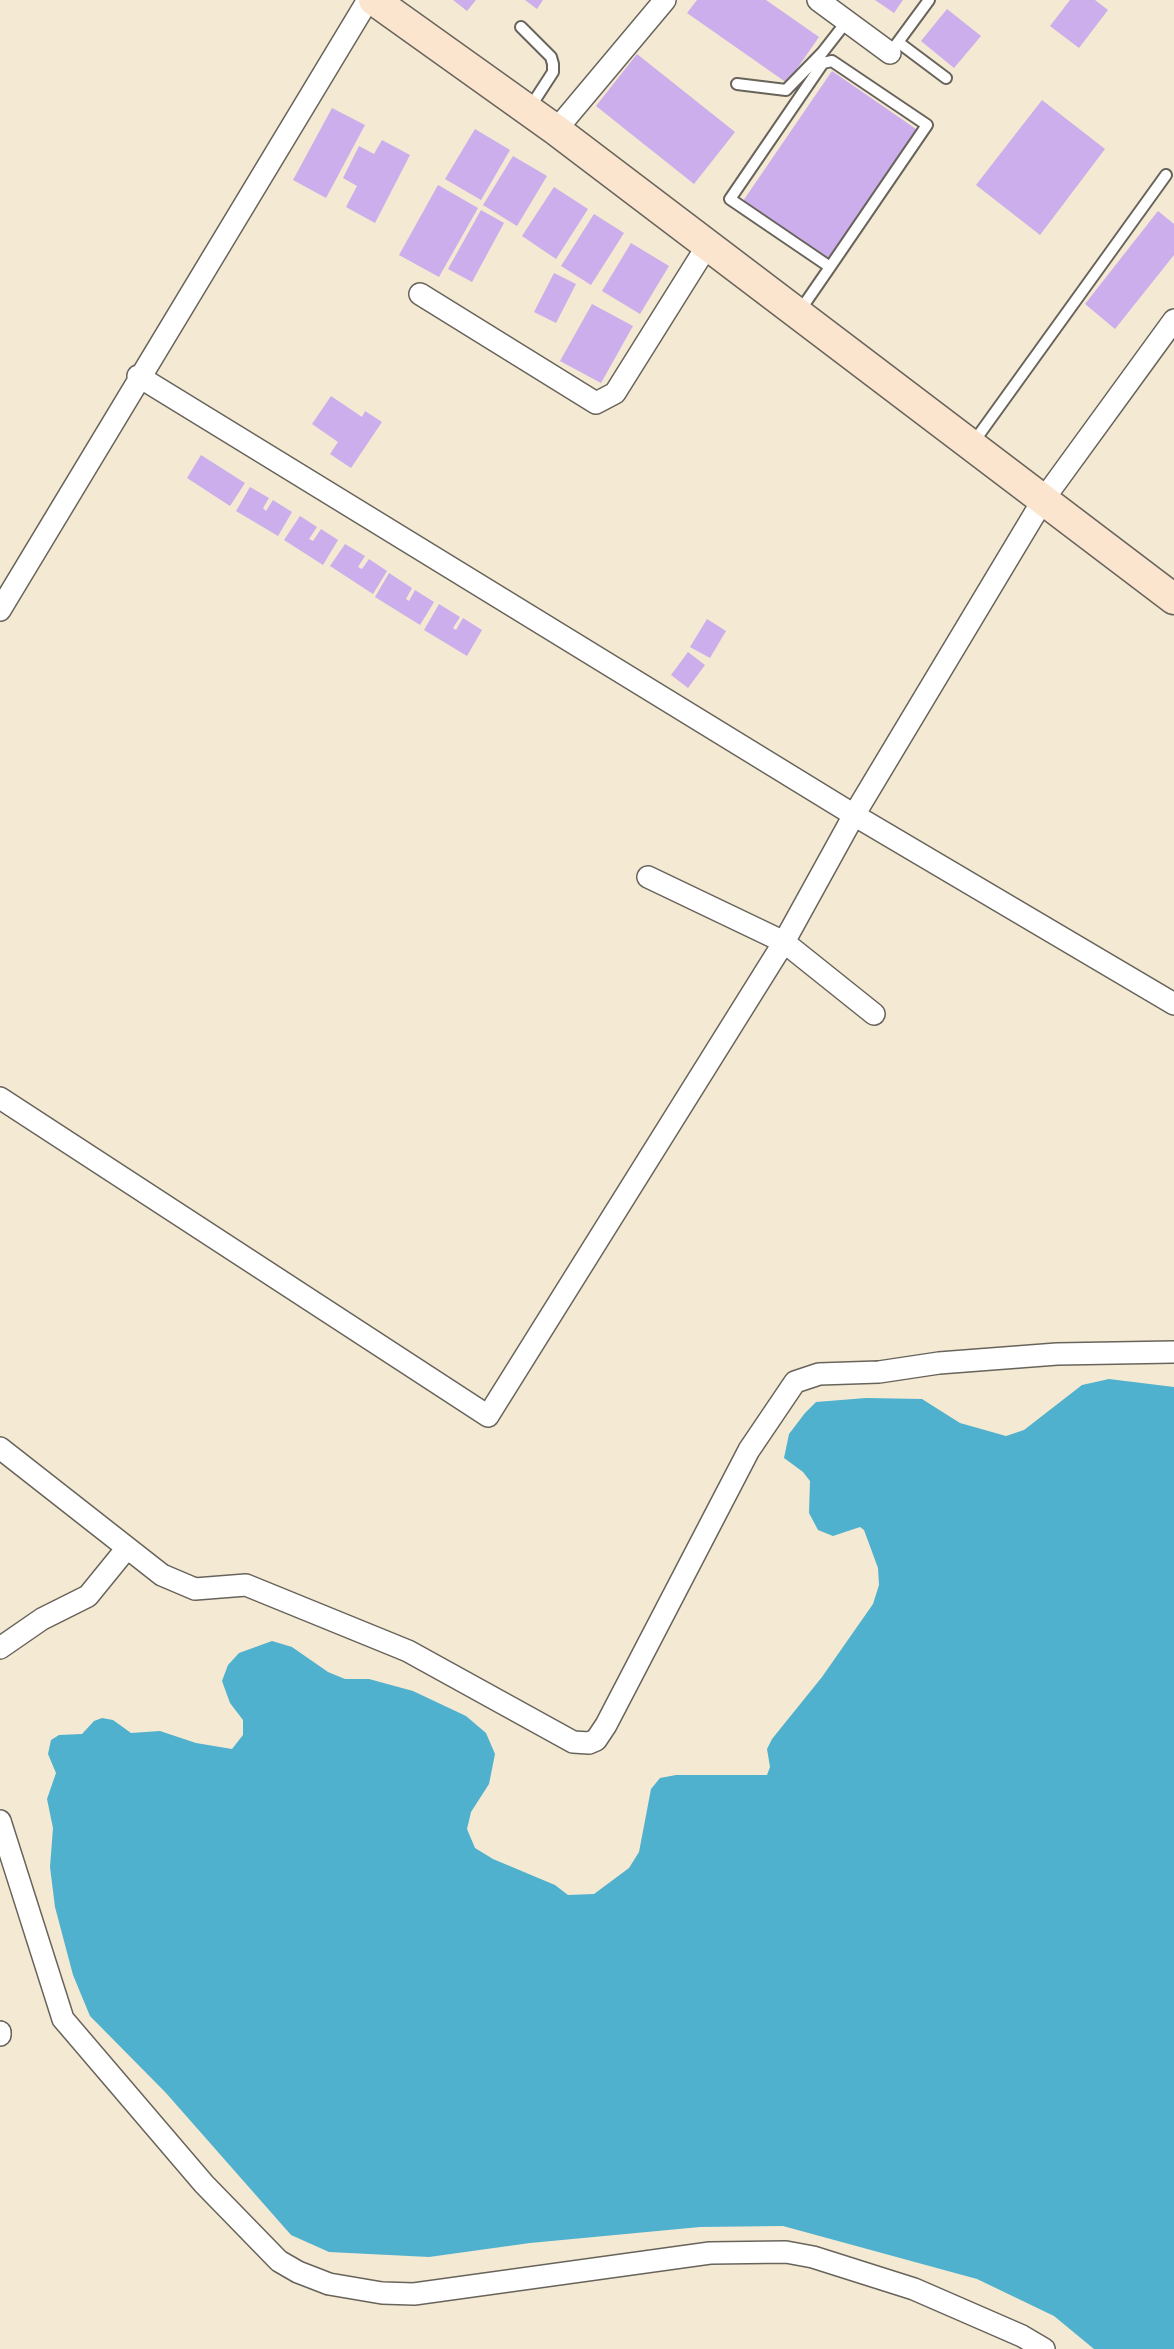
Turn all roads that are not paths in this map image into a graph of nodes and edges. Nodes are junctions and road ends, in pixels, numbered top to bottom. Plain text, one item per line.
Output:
1 (369, 0) edge
2 (374, 0) edge
3 (665, 0) edge
4 (818, 0) edge
5 (929, 0) edge
6 (847, 21) junction
7 (521, 27) dead end
8 (894, 48) junction
9 (946, 78) dead end
10 (737, 84) dead end
11 (528, 110) junction
12 (556, 130) junction
13 (1166, 175) dead end
14 (707, 246) junction
15 (830, 267) junction
16 (420, 294) dead end
17 (797, 314) junction
18 (1174, 320) edge
19 (138, 376) junction
20 (971, 446) junction
21 (1043, 500) junction
22 (1174, 599) edge
23 (0, 610) edge
24 (854, 815) junction
25 (648, 877) dead end
26 (784, 942) junction
27 (1174, 1004) edge
28 (874, 1014) dead end
29 (0, 1098) edge
30 (1174, 1352) edge
31 (0, 1448) edge
32 (127, 1548) junction
33 (0, 1648) edge
34 (0, 1821) edge
35 (1044, 2349) edge

1 - 19 street
2 - 11 street
3 - 12 street
4 - 6 street
5 - 8 lane
6 - 8 street
6 - 10 lane
7 - 11 lane
8 - 9 lane
11 - 12 street
12 - 14 street
13 - 20 lane
14 - 16 street
14 - 17 street
15 - 15 lane
15 - 17 lane
17 - 20 street
18 - 21 street
19 - 23 street
19 - 24 street
20 - 21 street
21 - 22 street
21 - 24 street
24 - 26 street
24 - 27 street
25 - 26 street
26 - 28 street
26 - 29 street
30 - 32 street
31 - 32 street
32 - 33 street
34 - 35 street

